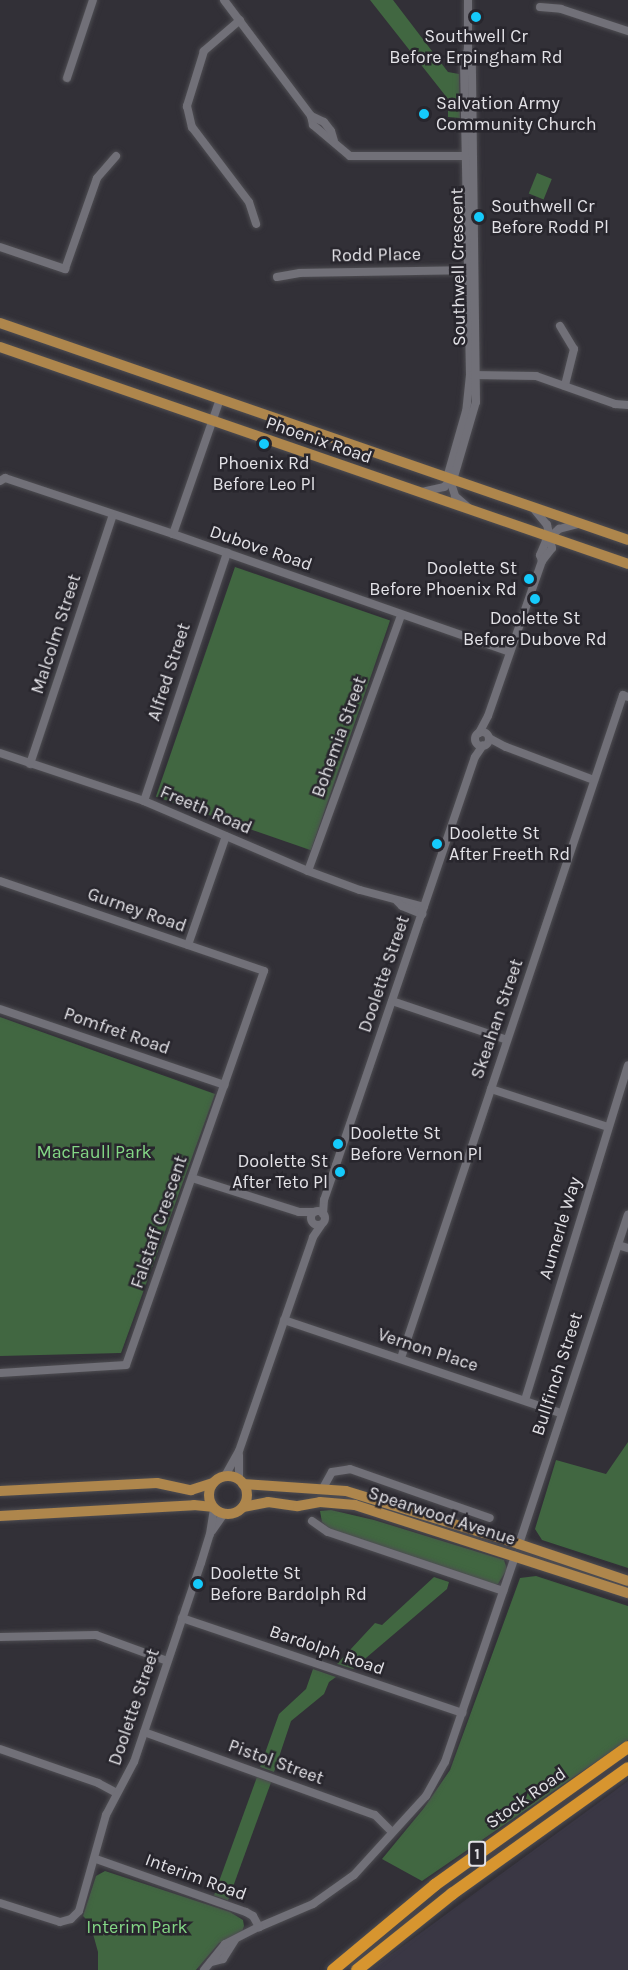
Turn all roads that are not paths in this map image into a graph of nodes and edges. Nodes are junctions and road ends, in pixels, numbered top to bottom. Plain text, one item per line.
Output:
1 (93, 0) edge
2 (224, 0) edge
3 (468, 0) edge
4 (540, 7) dead end
5 (240, 20) junction
6 (628, 31) edge
7 (67, 78) dead end
8 (116, 156) dead end
9 (469, 156) junction
10 (256, 224) dead end
11 (0, 247) edge
12 (471, 270) junction
13 (277, 277) dead end
14 (0, 323) edge
15 (560, 326) dead end
16 (0, 347) edge
17 (473, 375) junction
18 (565, 386) junction
19 (220, 399) junction
20 (628, 405) edge
21 (213, 421) junction
22 (451, 480) junction
23 (0, 481) edge
24 (421, 493) junction
25 (533, 508) junction
26 (471, 510) junction
27 (113, 515) junction
28 (578, 524) junction
29 (173, 534) junction
30 (551, 538) junction
31 (628, 540) edge
32 (226, 553) junction
33 (628, 564) edge
34 (401, 615) junction
35 (510, 652) junction
36 (628, 697) edge
37 (483, 740) junction
38 (0, 753) edge
39 (30, 764) junction
40 (594, 780) junction
41 (144, 801) junction
42 (225, 836) junction
43 (308, 871) junction
44 (0, 881) edge
45 (423, 910) junction
46 (188, 945) junction
47 (264, 971) joint
48 (392, 1001) junction
49 (0, 1009) edge
50 (507, 1040) junction
51 (628, 1066) edge
52 (224, 1085) junction
53 (491, 1089) junction
54 (608, 1127) junction
55 (192, 1178) junction
56 (628, 1215) edge
57 (316, 1218) junction
58 (618, 1245) junction
59 (628, 1248) edge
60 (284, 1320) junction
61 (401, 1358) junction
62 (0, 1373) edge
63 (525, 1400) junction
64 (561, 1413) junction
65 (239, 1451) junction
66 (225, 1476) junction
67 (241, 1481) junction
68 (213, 1483) junction
69 (323, 1488) junction
70 (0, 1491) edge
71 (213, 1507) junction
72 (243, 1507) junction
73 (224, 1514) junction
74 (0, 1516) edge
75 (490, 1518) dead end
76 (312, 1521) dead end
77 (210, 1534) junction
78 (519, 1544) junction
79 (515, 1556) junction
80 (628, 1581) edge
81 (503, 1591) junction
82 (628, 1593) edge
83 (182, 1618) junction
84 (0, 1637) edge
85 (167, 1661) junction
86 (462, 1713) junction
87 (144, 1732) junction
88 (628, 1747) edge
89 (0, 1749) edge
90 (628, 1768) edge
91 (117, 1793) junction
92 (392, 1832) junction
93 (96, 1859) junction
94 (0, 1903) edge
95 (259, 1927) junction
96 (204, 1970) edge
97 (333, 1970) edge
98 (357, 1970) edge

1 - 7 street
2 - 5 street
3 - 9 street, Southwell Crescent
4 - 6 street
5 - 9 street
5 - 10 street
8 - 11 street
9 - 12 street, Southwell Crescent
12 - 13 street, Rodd Place
12 - 17 street, Southwell Crescent
14 - 19 main road, Phoenix Road
15 - 18 street
16 - 21 main road, Phoenix Road
17 - 18 street
17 - 22 street, Southwell Crescent
18 - 20 street
19 - 21 street
19 - 22 main road, Phoenix Road
21 - 24 main road, Phoenix Road
21 - 29 street
22 - 24 street
22 - 25 main road, Phoenix Road
22 - 26 street
23 - 27 street, Dubove Road
24 - 26 main road, Phoenix Road
25 - 28 main road, Phoenix Road
25 - 30 street
26 - 30 main road, Phoenix Road
27 - 29 street, Dubove Road
27 - 39 street, Malcolm Street
28 - 30 street
28 - 31 main road, Phoenix Road
29 - 32 street, Dubove Road
30 - 33 main road, Phoenix Road
30 - 35 street, Doolette Street
32 - 34 street, Dubove Road
32 - 41 street, Alfred Street
34 - 35 street, Dubove Road
34 - 43 street, Bohemia Street
35 - 37 street, Doolette Street
36 - 40 street, Skeahan Street
37 - 40 street
37 - 45 street, Doolette Street
38 - 39 street, Freeth Road
39 - 41 street, Freeth Road
40 - 50 street, Skeahan Street
41 - 42 street, Freeth Road
42 - 43 street, Freeth Road
42 - 46 street
43 - 45 street, Freeth Road
44 - 46 street, Gurney Road
45 - 48 street, Doolette Street
46 - 47 street, Gurney Road
47 - 52 street, Falstaff Crescent
48 - 50 street
48 - 57 street, Doolette Street
49 - 52 street, Pomfret Road
50 - 53 street, Skeahan Street
51 - 54 street, Aumerle Way
52 - 55 street, Falstaff Crescent
53 - 54 street
53 - 61 street, Skeahan Street
54 - 63 street, Aumerle Way
55 - 57 street
55 - 62 street, Falstaff Crescent
56 - 58 street, Bullfinch Street
57 - 60 street, Doolette Street
58 - 59 street
58 - 64 street, Bullfinch Street
60 - 61 street, Vernon Place
60 - 65 street, Doolette Street
61 - 63 street, Vernon Place
63 - 64 street, Vernon Place
64 - 78 street, Bullfinch Street
65 - 66 street, Doolette Street
65 - 67 street, Doolette Street
66 - 67 main road, Spearwood Avenue
66 - 68 main road
67 - 69 main road, Spearwood Avenue
67 - 72 main road
68 - 70 main road
68 - 71 main road
69 - 75 street, Spearwood Avenue
69 - 78 main road, Spearwood Avenue
71 - 73 main road
71 - 74 main road
71 - 77 street, Doolette Street
72 - 73 main road, Spearwood Avenue
72 - 79 main road, Spearwood Avenue
73 - 77 street, Doolette Street
76 - 81 street
77 - 83 street, Doolette Street
78 - 80 main road, Spearwood Avenue
79 - 81 street
79 - 82 main road, Spearwood Avenue
81 - 86 street
83 - 85 street, Doolette Street
83 - 86 street, Bardolph Road
84 - 85 street
85 - 87 street, Doolette Street
86 - 92 street
87 - 91 street, Doolette Street
87 - 92 street, Pistol Street
88 - 97 highway, Stock Road / 1
89 - 91 street
90 - 98 highway, Stock Road / 1
91 - 93 street, Doolette Street
92 - 95 street
93 - 94 street, Doolette Street
93 - 95 street, Interim Road
95 - 96 street

